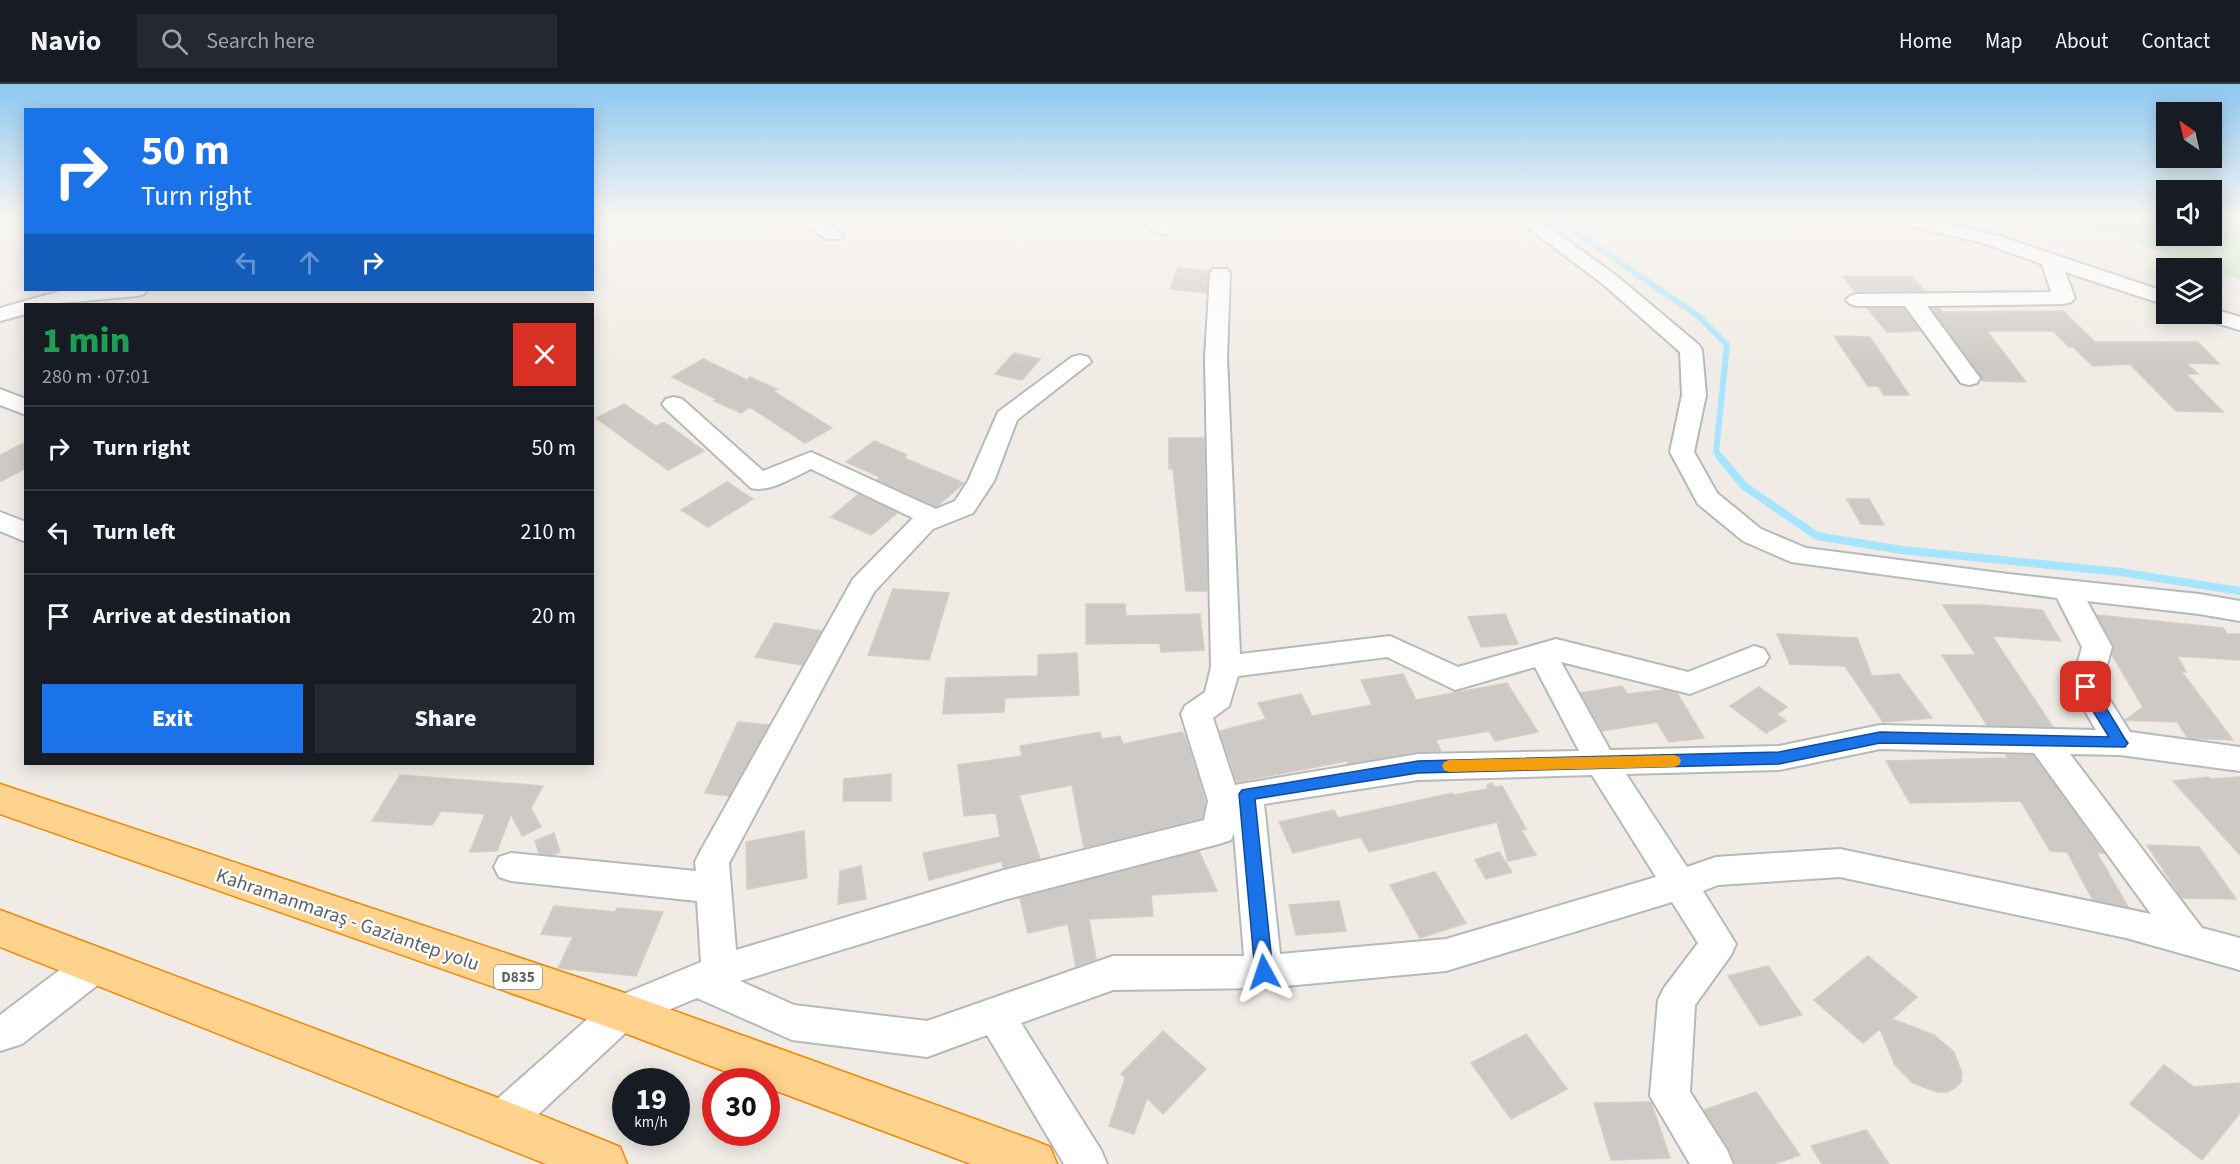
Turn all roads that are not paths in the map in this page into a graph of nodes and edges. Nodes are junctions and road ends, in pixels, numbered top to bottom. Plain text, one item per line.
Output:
1 (1593, 268) edge
2 (2054, 268) edge
3 (2076, 268) edge
4 (1220, 273) dead end
5 (120, 291) edge
6 (2156, 296) edge
7 (1911, 299) junction
8 (1857, 300) dead end
9 (37, 303) edge
10 (24, 308) edge
11 (0, 315) edge
12 (2222, 318) edge
13 (2240, 324) edge
14 (1080, 362) dead end
15 (1969, 378) dead end
16 (0, 396) edge
17 (674, 404) dead end
18 (24, 407) edge
19 (936, 519) junction
20 (0, 520) edge
21 (24, 532) edge
22 (2067, 590) junction
23 (2240, 611) edge
24 (1543, 655) junction
25 (1754, 657) dead end
26 (1226, 667) junction
27 (2043, 742) junction
28 (2120, 743) junction
29 (2240, 759) edge
30 (1601, 763) junction
31 (1236, 798) junction
32 (0, 800) edge
33 (511, 867) dead end
34 (1681, 885) junction
35 (713, 888) junction
36 (0, 928) edge
37 (2191, 941) junction
38 (2240, 954) edge
39 (94, 965) junction
40 (1264, 972) junction
41 (708, 976) junction
42 (622, 1012) junction
43 (995, 1015) junction
44 (0, 1033) edge
45 (501, 1122) junction
46 (603, 1164) edge
47 (1033, 1164) edge
48 (1087, 1164) edge
49 (1713, 1164) edge

1 - 22 street
2 - 7 street
3 - 6 street
4 - 26 street
5 - 9 street
7 - 8 street
7 - 15 street
10 - 11 street
12 - 13 street
14 - 19 street
16 - 18 street
17 - 19 street
19 - 35 street
20 - 21 street
22 - 23 street
22 - 28 street
24 - 25 street
24 - 26 street
24 - 30 street
26 - 31 street
27 - 28 street
27 - 30 street
27 - 37 street
28 - 29 street
30 - 31 street
30 - 34 street
31 - 40 street
31 - 41 street
32 - 42 highway, Kahramanmaraş - Gaziantep yolu / D835
33 - 35 street
34 - 37 street
34 - 40 street
34 - 49 street
35 - 41 street
36 - 39 highway
37 - 38 street
39 - 44 street
39 - 45 highway
40 - 43 street
41 - 42 street
41 - 43 street
42 - 45 street
42 - 47 highway, Kahramanmaraş - Gaziantep yolu / D835
43 - 48 street
45 - 46 highway

